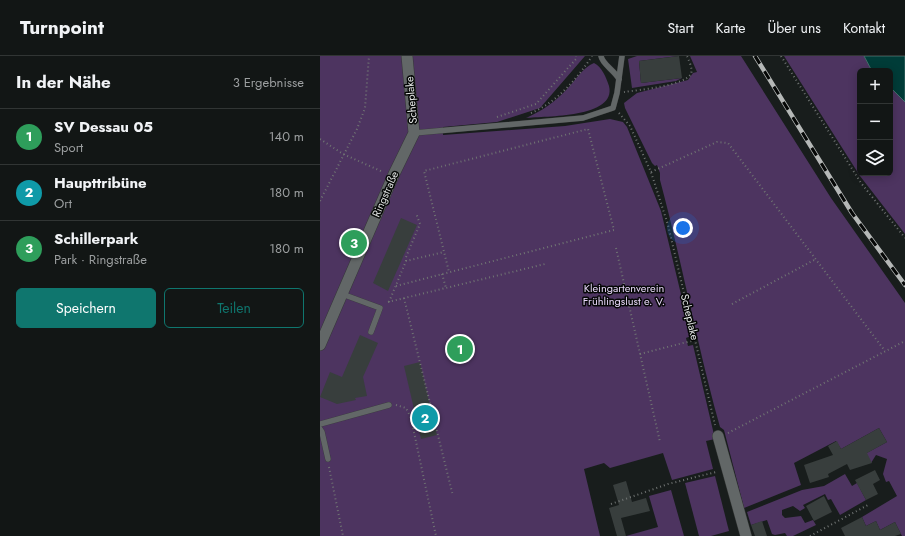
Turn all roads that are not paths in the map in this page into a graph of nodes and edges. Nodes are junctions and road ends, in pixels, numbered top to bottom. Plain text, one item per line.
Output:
1 (407, 56) edge
2 (601, 56) edge
3 (622, 56) edge
4 (619, 79) junction
5 (414, 133) junction
6 (342, 294) junction
7 (371, 332) dead end
8 (320, 345) edge
9 (389, 405) road end
10 (320, 424) edge
11 (320, 429) edge
12 (718, 436) road end
13 (328, 459) road end
14 (746, 536) edge

1 - 5 street, Scheplake
2 - 4 lane
3 - 4 lane
4 - 5 lane, Scheplake
5 - 6 street, Ringstraße
6 - 7 lane
6 - 8 street, Ringstraße
9 - 10 lane
11 - 13 lane
12 - 14 street

